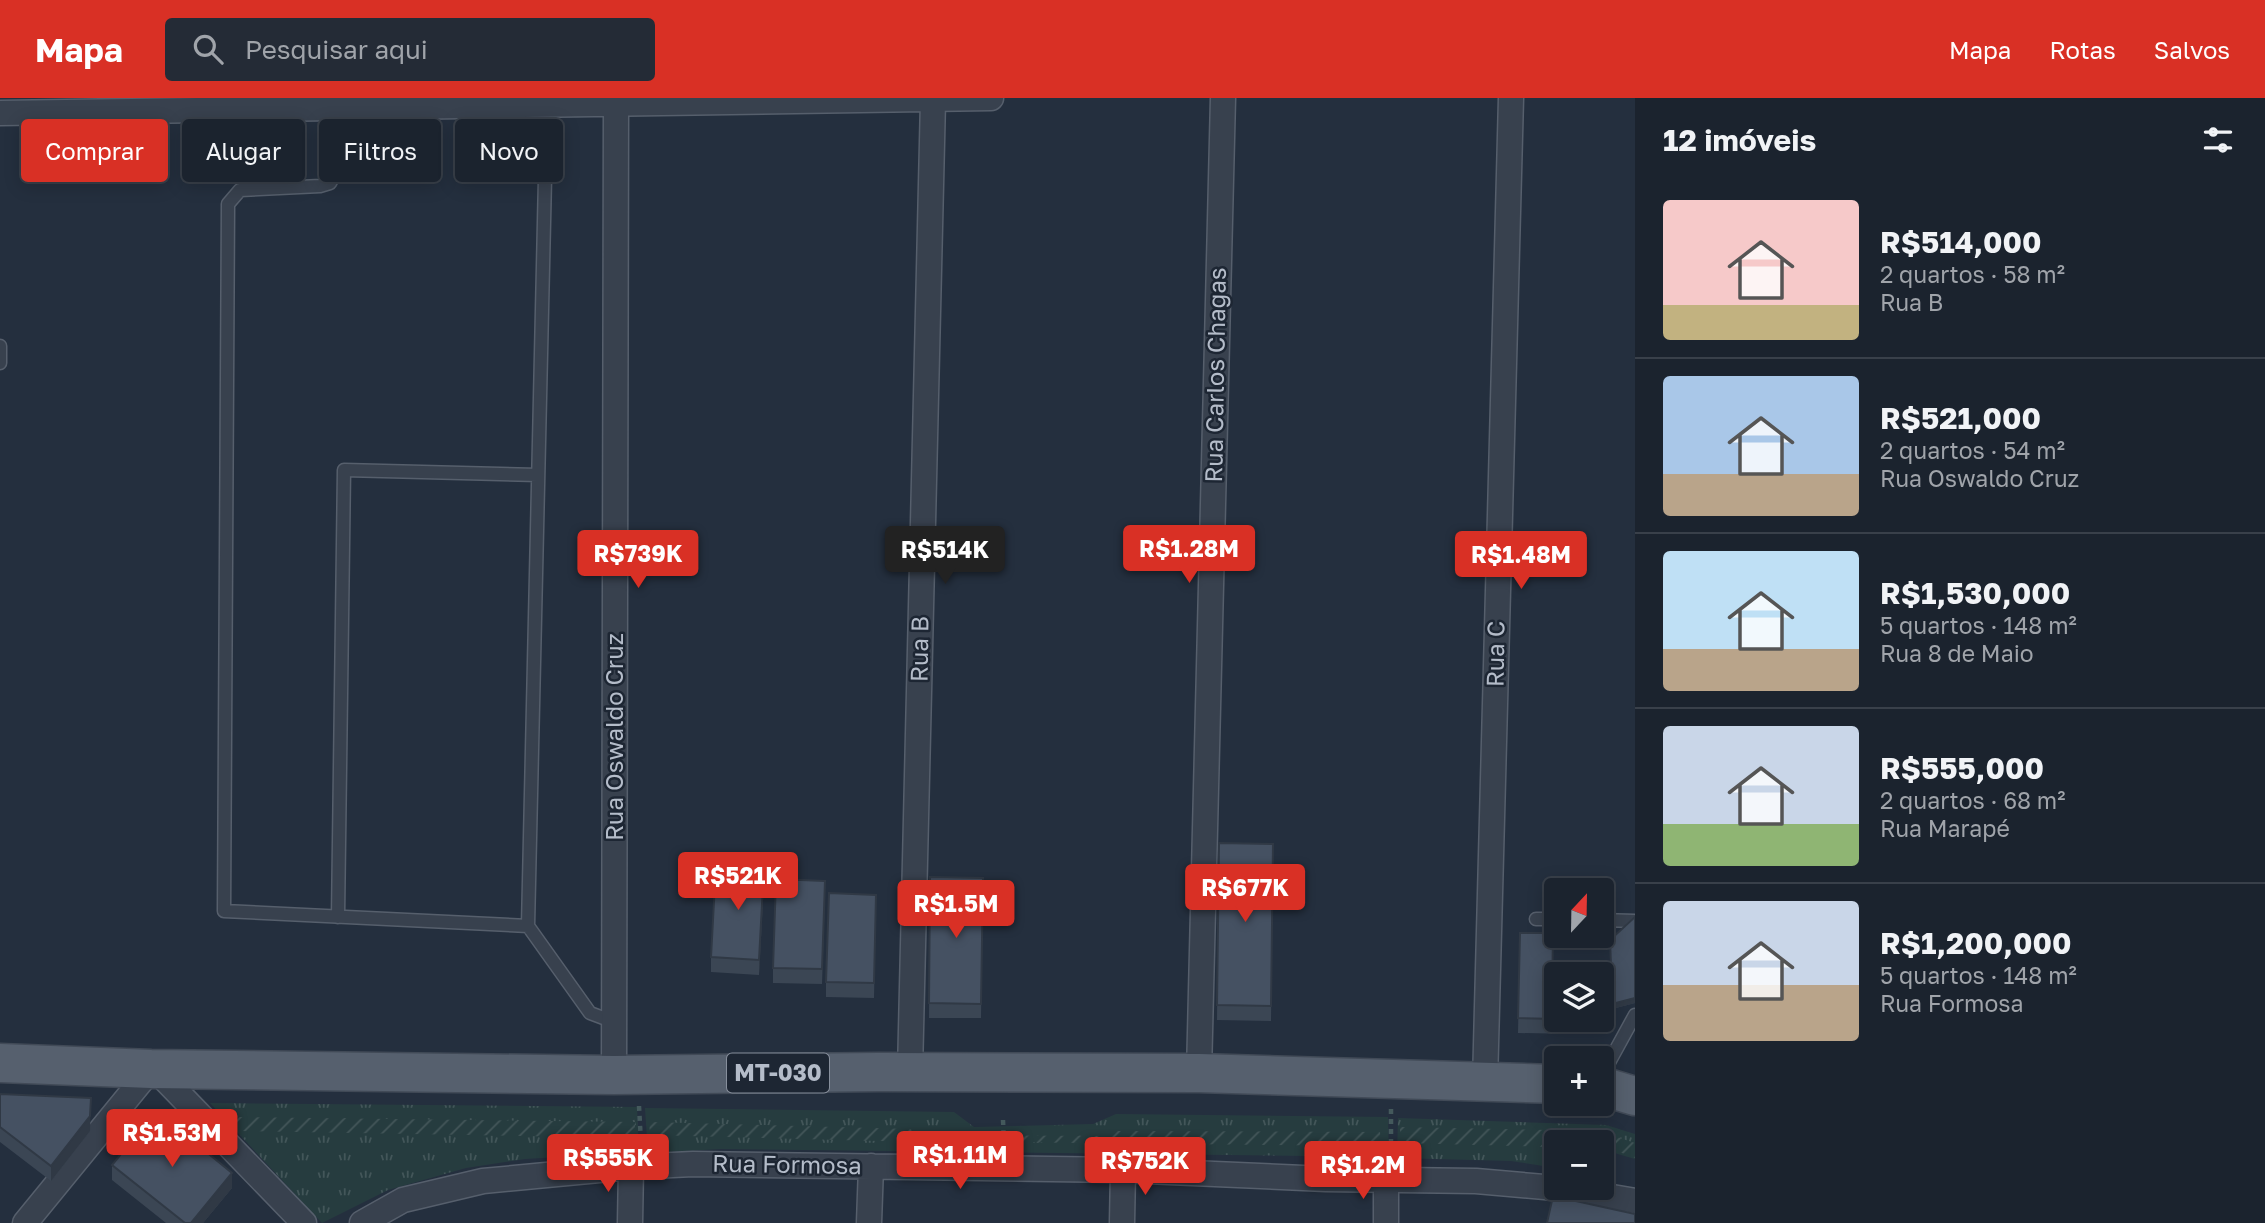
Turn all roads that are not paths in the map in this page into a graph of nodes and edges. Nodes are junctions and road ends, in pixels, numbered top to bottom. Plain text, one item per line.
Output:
1 (991, 98) edge
2 (1223, 98) edge
3 (1511, 98) edge
4 (933, 100) edge
5 (616, 104) junction
6 (338, 108) junction
7 (0, 113) edge
8 (545, 182) edge
9 (0, 346) edge
10 (0, 363) edge
11 (538, 475) junction
12 (338, 917) junction
13 (1536, 919) dead end
14 (1544, 919) edge
15 (1614, 920) edge
16 (1635, 921) edge
17 (528, 926) junction
18 (1635, 1016) edge
19 (614, 1021) junction
20 (1614, 1054) edge
21 (0, 1063) edge
22 (153, 1069) junction
23 (910, 1072) junction
24 (1199, 1073) junction
25 (1635, 1074) edge
26 (1614, 1081) edge
27 (1485, 1083) junction
28 (1544, 1084) edge
29 (626, 1088) junction
30 (1614, 1089) edge
31 (1635, 1096) edge
32 (636, 1161) junction
33 (871, 1166) junction
34 (1123, 1170) junction
35 (1389, 1171) junction
36 (1544, 1187) edge
37 (1614, 1198) edge
38 (1635, 1201) edge
39 (25, 1223) edge
40 (304, 1223) edge
41 (362, 1223) edge
42 (630, 1223) edge
43 (869, 1223) edge
44 (1122, 1223) edge
45 (1386, 1223) edge

1 - 4 street
2 - 24 street, Rua Carlos Chagas
3 - 27 street, Rua C
4 - 5 street
4 - 23 street, Rua B
5 - 6 street
5 - 19 street, Rua Oswaldo Cruz
6 - 7 street
6 - 12 lane
8 - 11 lane
9 - 10 lane
11 - 12 lane
11 - 17 lane
12 - 17 lane
13 - 14 lane
15 - 16 lane
17 - 19 lane
18 - 20 lane
19 - 29 street, Rua Oswaldo Cruz
21 - 22 main road, MT-030
22 - 29 main road, MT-030
22 - 39 street
22 - 40 street
23 - 24 main road, MT-030
23 - 29 main road, MT-030
24 - 27 main road, MT-030
25 - 26 main road
27 - 28 main road, MT-030
30 - 31 main road
32 - 33 street, Rua Formosa
32 - 41 street, Rua Formosa
32 - 42 street
33 - 34 street, Rua Formosa
33 - 43 street
34 - 35 street, Rua Formosa
34 - 44 street
35 - 36 street, Rua Formosa
35 - 45 street
37 - 38 street, Rua Formosa

